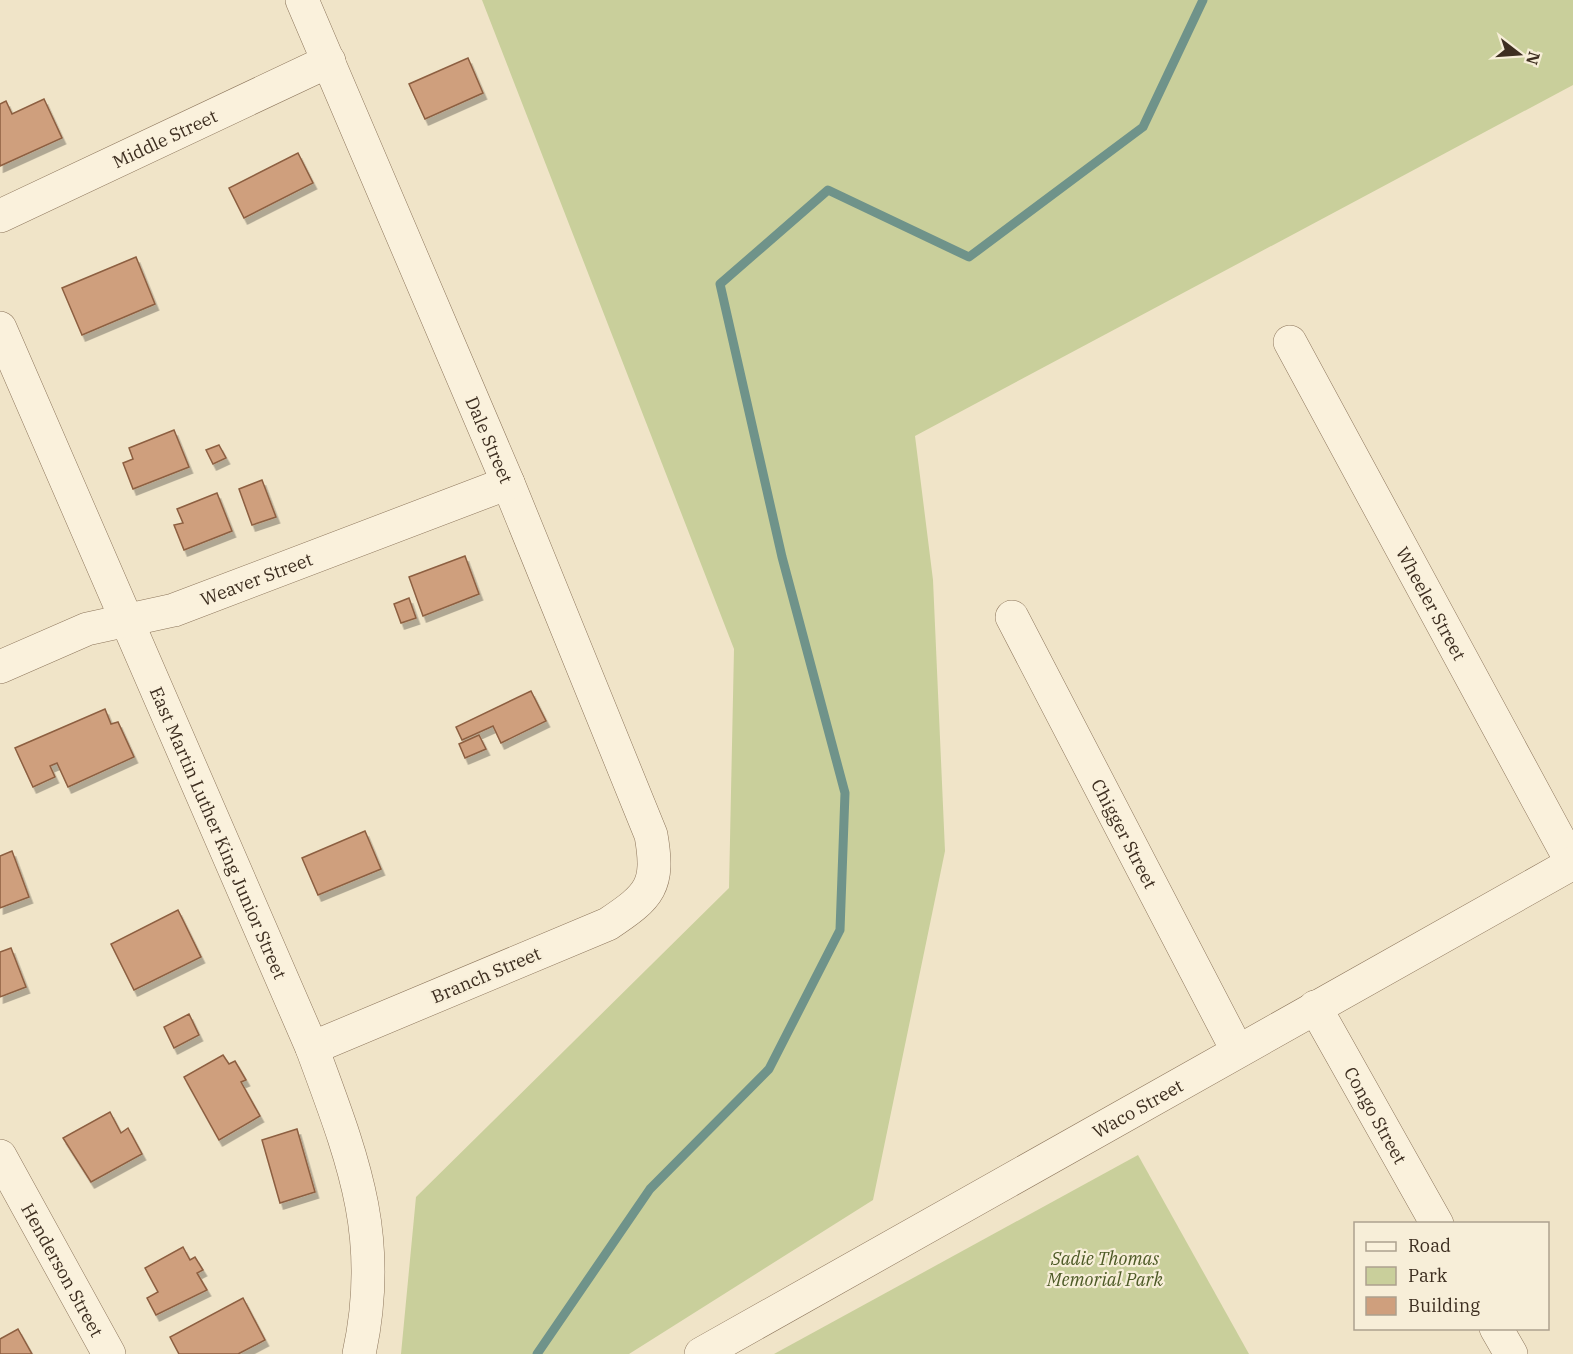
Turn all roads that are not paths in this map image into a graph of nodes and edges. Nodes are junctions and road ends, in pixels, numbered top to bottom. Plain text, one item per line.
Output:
1 (302, 0) edge
2 (329, 61) junction
3 (0, 216) edge
4 (0, 328) edge
5 (1290, 342) dead end
6 (508, 483) junction
7 (1012, 616) dead end
8 (128, 620) junction
9 (0, 667) edge
10 (1573, 863) edge
11 (651, 886) joint
12 (1315, 1006) junction
13 (312, 1048) junction
14 (1237, 1050) junction
15 (0, 1156) edge
16 (1436, 1222) edge
17 (1497, 1330) edge
18 (109, 1354) edge
19 (359, 1354) edge
20 (701, 1354) edge
21 (1511, 1354) edge

1 - 2 street, Dale Street
2 - 3 street, Middle Street
2 - 6 street, Dale Street
4 - 8 street, East Martin Luther King Junior Street
5 - 10 street, Wheeler Street
6 - 8 street, Weaver Street
6 - 11 street, Dale Street
7 - 14 street, Chigger Street
8 - 9 street, Weaver Street
8 - 13 street, East Martin Luther King Junior Street
10 - 12 street, Waco Street
11 - 13 street, Branch Street
12 - 14 street, Waco Street
12 - 16 street, Congo Street
13 - 19 street, East Martin Luther King Junior Street
14 - 20 street, Waco Street
15 - 18 street, Henderson Street
17 - 21 street

